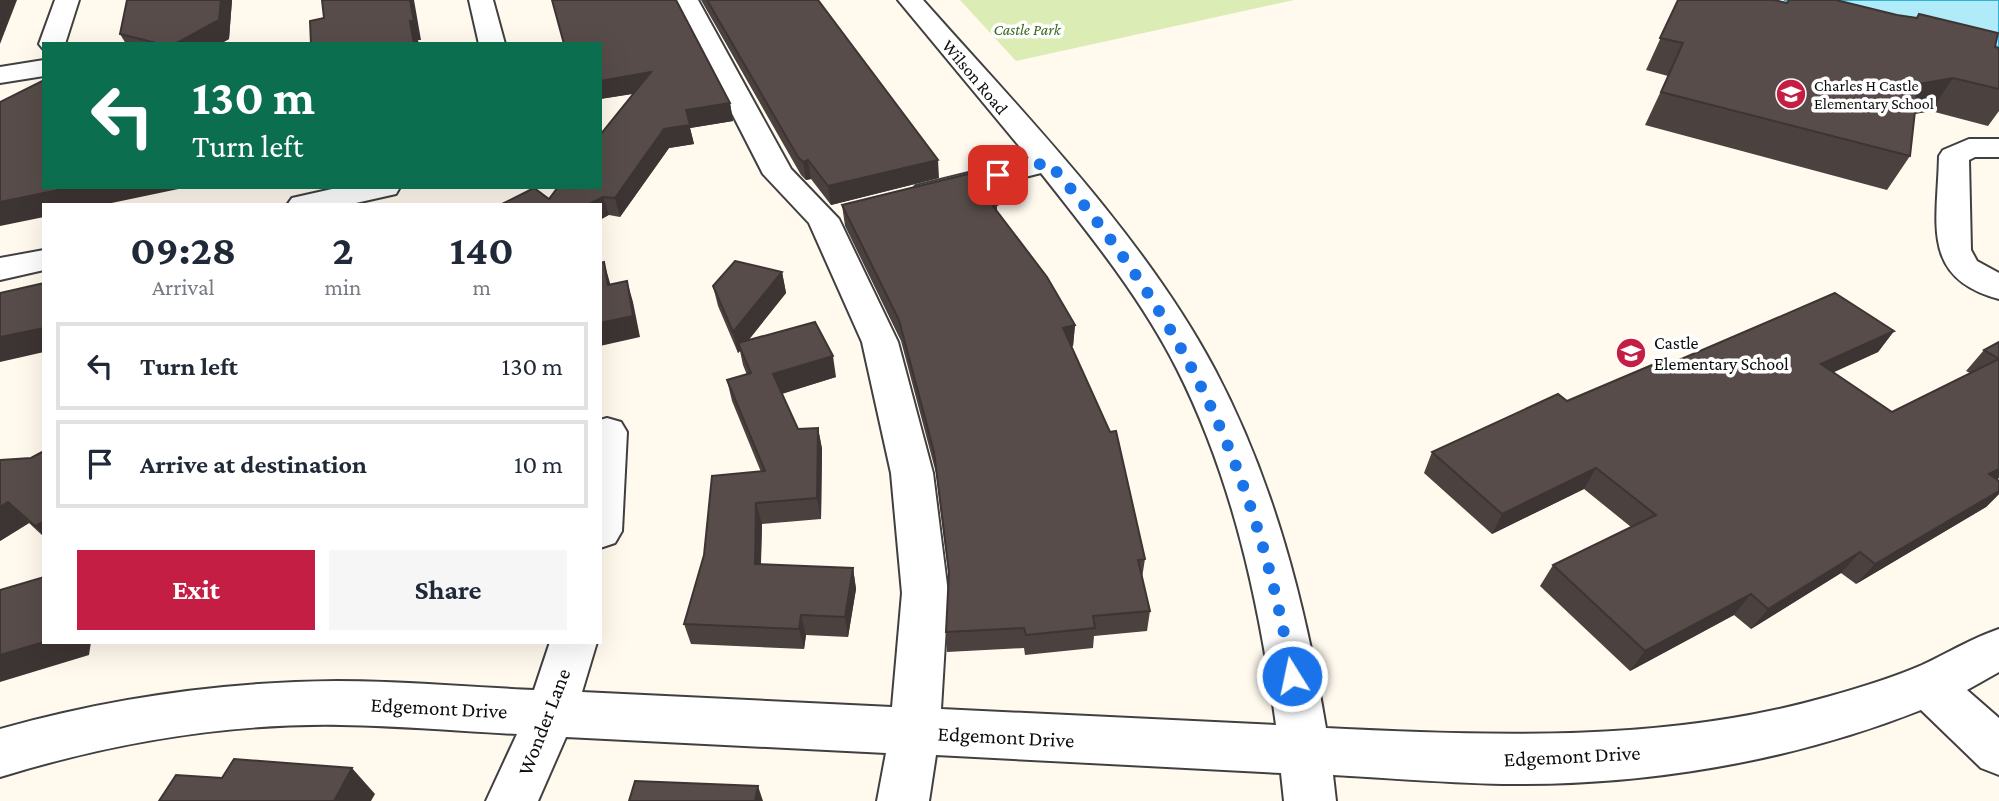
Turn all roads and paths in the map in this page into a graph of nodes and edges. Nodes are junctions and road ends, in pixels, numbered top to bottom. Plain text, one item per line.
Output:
1 (67, 0) edge
2 (481, 0) edge
3 (686, 0) edge
4 (909, 0) edge
5 (53, 42) edge
6 (492, 42) edge
7 (42, 68) edge
8 (0, 75) edge
9 (1984, 148) edge
10 (1048, 162) junction
11 (376, 189) edge
12 (903, 199) edge
13 (312, 203) edge
14 (42, 260) edge
15 (0, 269) edge
16 (1999, 288) edge
17 (607, 432) dead end
18 (602, 503) edge
19 (573, 644) edge
20 (1999, 649) edge
21 (1927, 685) junction
22 (551, 714) junction
23 (915, 732) junction
24 (1999, 751) edge
25 (1305, 752) junction
26 (0, 753) edge
27 (512, 801) edge
28 (903, 801) edge
29 (1310, 801) edge

1 - 5 street
2 - 6 street
3 - 23 street
4 - 10 street, Wilson Road
7 - 8 street
9 - 16 street
10 - 12 street
10 - 25 street, Wilson Road
11 - 13 street
14 - 15 street
17 - 18 street
19 - 22 street, Wonder Lane
20 - 21 street, Edgemont Drive
21 - 24 street
21 - 25 street, Edgemont Drive
22 - 23 street, Edgemont Drive
22 - 26 street, Edgemont Drive
22 - 27 street, Wonder Lane
23 - 25 street, Edgemont Drive
23 - 28 street
25 - 29 street, Wilson Road

